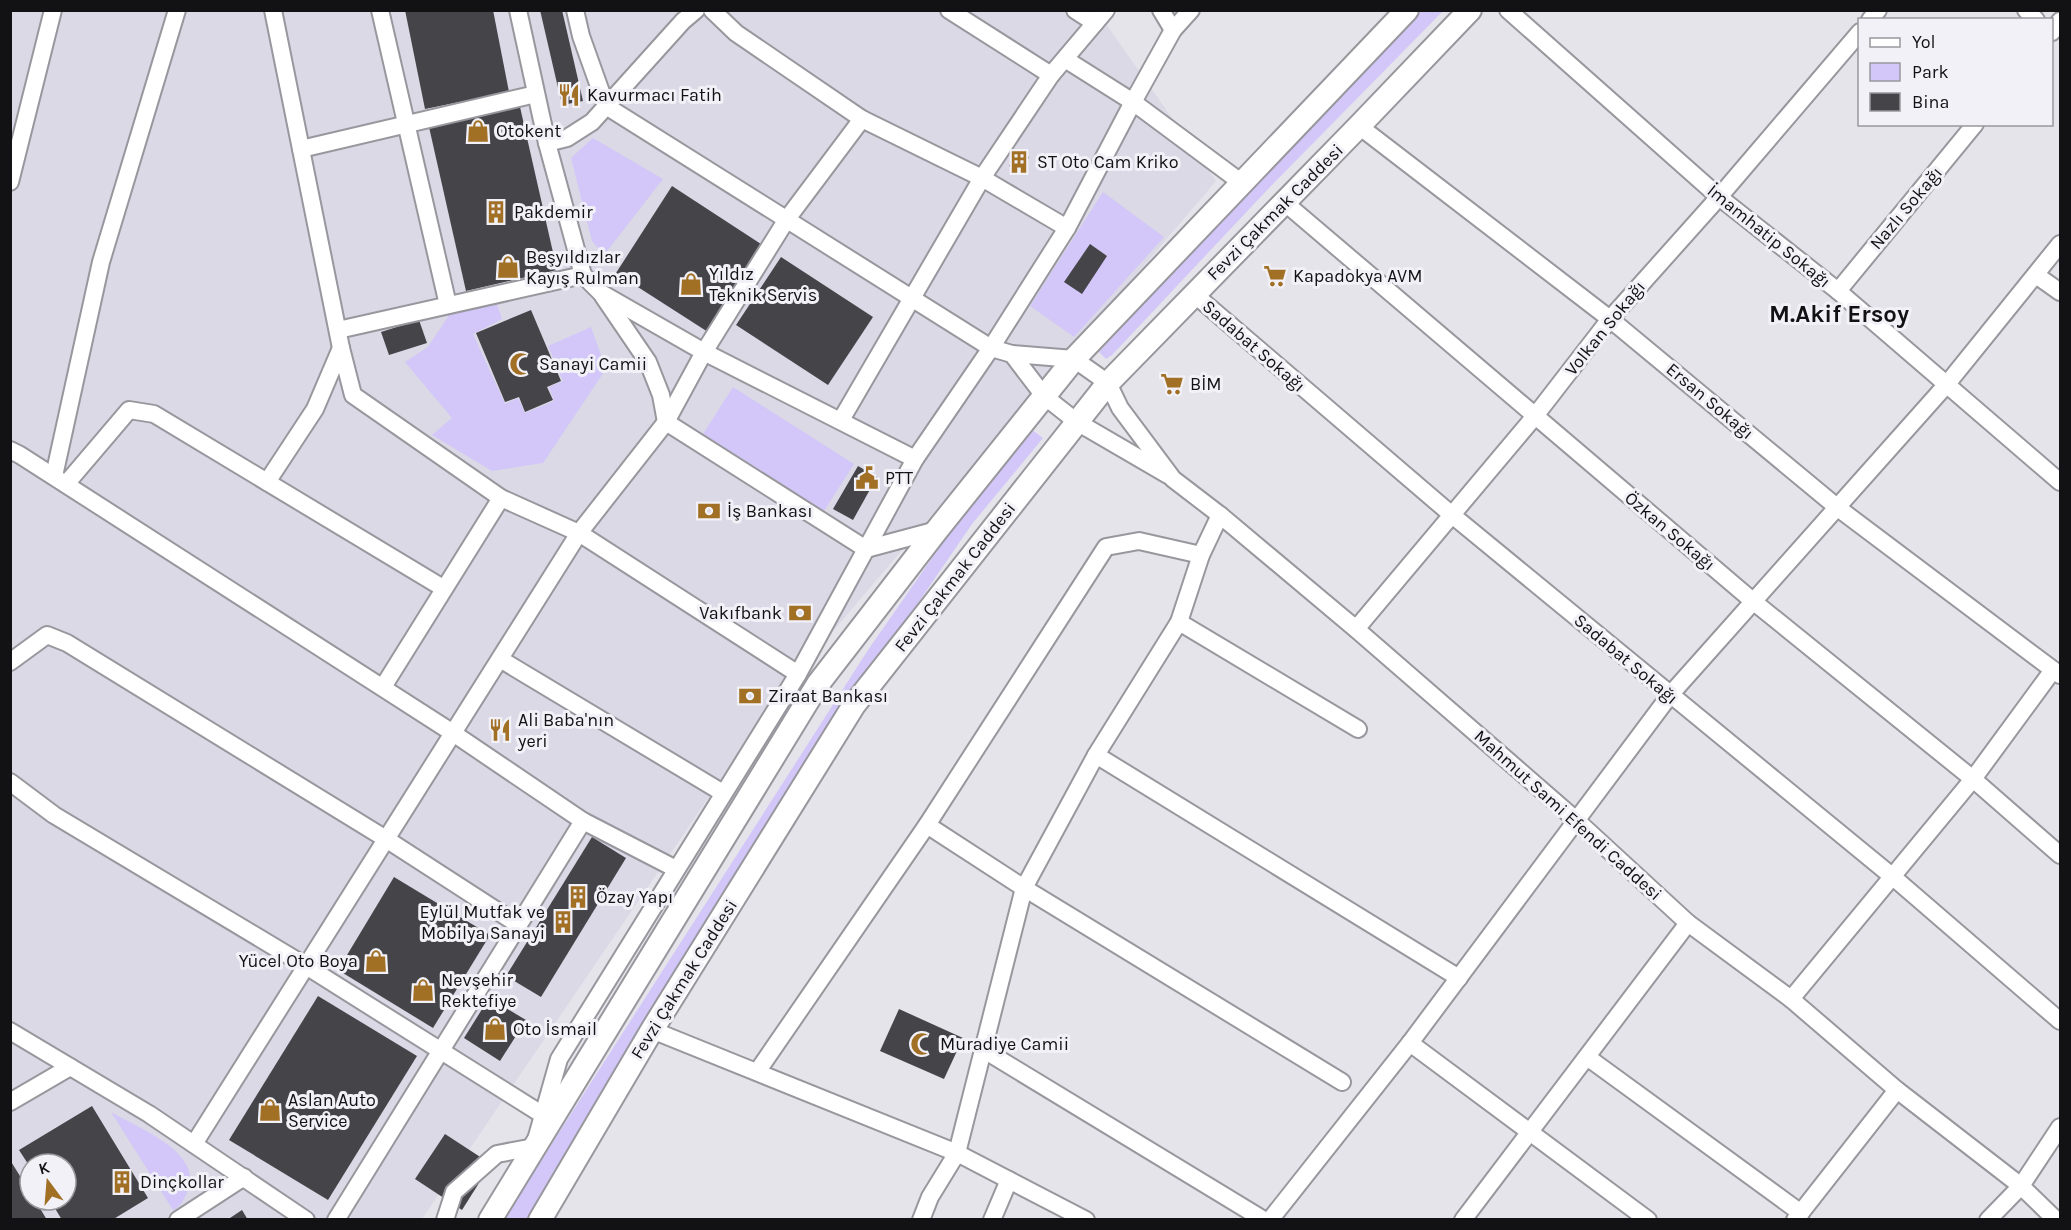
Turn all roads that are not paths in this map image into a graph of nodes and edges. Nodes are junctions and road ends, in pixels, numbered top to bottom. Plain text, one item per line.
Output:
1 (53, 10) edge
2 (177, 10) edge
3 (273, 10) edge
4 (380, 10) edge
5 (518, 10) edge
6 (575, 10) edge
7 (696, 10) edge
8 (712, 10) edge
9 (949, 10) edge
10 (1075, 10) edge
11 (1161, 10) edge
12 (1191, 10) edge
13 (1407, 10) edge
14 (1470, 10) edge
15 (1508, 10) edge
16 (1100, 17) edge
17 (1173, 30) junction
18 (1858, 34) edge
19 (1065, 59) junction
20 (1052, 75) junction
21 (536, 94) junction
22 (1133, 102) junction
23 (606, 106) junction
24 (862, 119) junction
25 (406, 124) junction
26 (1359, 126) junction
27 (1973, 126) edge
28 (547, 143) junction
29 (301, 149) junction
30 (982, 178) junction
31 (10, 182) edge
32 (1242, 183) junction
33 (1719, 197) junction
34 (1284, 202) junction
35 (787, 219) junction
36 (1067, 228) junction
37 (2061, 244) edge
38 (583, 275) junction
39 (2036, 275) junction
40 (1838, 291) junction
41 (2061, 292) edge
42 (601, 293) junction
43 (1194, 294) junction
44 (913, 297) junction
45 (448, 305) junction
46 (1610, 319) junction
47 (338, 330) junction
48 (341, 348) junction
49 (991, 348) junction
50 (704, 352) junction
51 (1012, 354) junction
52 (1074, 359) junction
53 (1108, 383) junction
54 (1947, 384) junction
55 (1044, 396) junction
56 (1535, 416) junction
57 (842, 420) junction
58 (666, 422) junction
59 (1077, 423) junction
60 (10, 450) edge
61 (915, 459) junction
62 (1173, 479) junction
63 (60, 480) junction
64 (267, 482) junction
65 (2061, 482) edge
66 (501, 498) junction
67 (1838, 508) junction
68 (1220, 514) junction
69 (1452, 515) junction
70 (937, 530) junction
71 (579, 533) junction
72 (866, 549) junction
73 (1202, 555) junction
74 (443, 588) junction
75 (1754, 602) junction
76 (1179, 622) junction
77 (1356, 629) junction
78 (500, 658) junction
79 (10, 662) edge
80 (2057, 673) edge
81 (798, 674) junction
82 (382, 687) junction
83 (1670, 695) junction
84 (1358, 729) dead end
85 (453, 733) junction
86 (1096, 755) junction
87 (1973, 779) junction
88 (10, 782) edge
89 (723, 794) junction
90 (1576, 820) junction
91 (584, 821) junction
92 (927, 825) junction
93 (386, 838) junction
94 (2061, 855) edge
95 (676, 869) junction
96 (1893, 877) junction
97 (1024, 888) junction
98 (1689, 923) junction
99 (519, 925) junction
100 (306, 966) junction
101 (1459, 978) junction
102 (1791, 999) junction
103 (2061, 1021) edge
104 (652, 1030) junction
105 (10, 1031) edge
106 (1410, 1042) junction
107 (984, 1050) junction
108 (440, 1051) junction
109 (1587, 1057) junction
110 (70, 1067) junction
111 (757, 1072) junction
112 (1342, 1082) dead end
113 (1898, 1090) junction
114 (10, 1102) edge
115 (543, 1115) junction
116 (2061, 1127) edge
117 (1530, 1131) junction
118 (194, 1143) junction
119 (534, 1147) junction
120 (957, 1153) junction
121 (244, 1177) junction
122 (1009, 1180) junction
123 (2021, 1186) junction
124 (1798, 1216) edge
125 (178, 1220) edge
126 (306, 1220) edge
127 (336, 1220) edge
128 (445, 1220) edge
129 (490, 1220) edge
130 (540, 1220) edge
131 (921, 1220) edge
132 (992, 1220) edge
133 (1086, 1220) edge
134 (1264, 1220) edge
135 (1270, 1220) edge
136 (1463, 1220) edge
137 (1648, 1220) edge
138 (1988, 1220) edge
139 (2056, 1220) edge

1 - 31 street
2 - 63 street
3 - 29 street
4 - 25 street
5 - 21 street
6 - 23 street
7 - 23 street
8 - 24 street
9 - 20 street
10 - 16 street
11 - 17 street
12 - 17 street
13 - 32 main road
14 - 26 main road, Fevzi Çakmak Caddesi
15 - 33 street, İmamhatip Sokağı
16 - 19 street
17 - 22 street
18 - 33 street, Volkan Sokağı
19 - 20 street
19 - 22 street
20 - 30 street
21 - 25 street
21 - 28 street
22 - 32 street
22 - 36 street
23 - 28 street
23 - 35 street
24 - 30 street
24 - 35 street
25 - 29 street
25 - 45 street
26 - 34 main road, Fevzi Çakmak Caddesi
26 - 46 street, Ersan Sokağı
27 - 40 street, Nazlı Sokağı
28 - 38 street
29 - 47 street
30 - 36 street
30 - 44 street
32 - 52 main road
33 - 40 street, İmamhatip Sokağı
33 - 46 street, Volkan Sokağı
34 - 43 main road, Fevzi Çakmak Caddesi
34 - 56 street, Özkan Sokağı
35 - 44 street
35 - 50 street
36 - 49 street
37 - 39 street
38 - 42 street
38 - 45 street
39 - 41 street
39 - 54 street
40 - 54 street, İmamhatip Sokağı
42 - 50 street
42 - 58 street
43 - 53 main road, Fevzi Çakmak Caddesi
43 - 69 street, Sadabat Sokağı
44 - 49 street
44 - 57 street
45 - 47 street
46 - 56 street, Volkan Sokağı
46 - 67 street, Ersan Sokağı
47 - 48 street
48 - 64 street
48 - 66 street
49 - 51 street
49 - 61 street
50 - 57 street
50 - 58 street
51 - 52 street
51 - 55 street
52 - 53 street
52 - 55 main road
53 - 59 main road, Fevzi Çakmak Caddesi
53 - 62 street, Mahmut Sami Efendi Caddesi
54 - 65 street, İmamhatip Sokağı
54 - 67 street
55 - 59 street
55 - 70 main road
56 - 69 street, Volkan Sokağı
56 - 75 street, Özkan Sokağı
57 - 61 street
58 - 71 street
58 - 72 street
59 - 62 street
59 - 104 main road, Fevzi Çakmak Caddesi
60 - 63 street
61 - 72 street
62 - 68 street, Mahmut Sami Efendi Caddesi
63 - 64 street
63 - 82 street
64 - 74 street
66 - 71 street
66 - 74 street
67 - 75 street
67 - 80 street, Ersan Sokağı
68 - 73 street
68 - 77 street, Mahmut Sami Efendi Caddesi
69 - 77 street, Volkan Sokağı
69 - 83 street, Sadabat Sokağı
70 - 72 street
70 - 119 main road
71 - 78 street
71 - 81 street
72 - 81 street
73 - 76 street
73 - 92 street
74 - 82 street
75 - 83 street
75 - 87 street, Özkan Sokağı
76 - 84 street
76 - 86 street
77 - 90 street, Mahmut Sami Efendi Caddesi
78 - 85 street
78 - 89 street
79 - 93 street
80 - 87 street
81 - 89 street
82 - 85 street
83 - 90 street
83 - 96 street, Sadabat Sokağı
85 - 91 street
85 - 93 street
86 - 97 street
86 - 101 street
87 - 94 street, Özkan Sokağı
87 - 96 street
88 - 100 street
89 - 95 street
90 - 98 street, Mahmut Sami Efendi Caddesi
90 - 101 street
91 - 95 street
91 - 99 street
92 - 97 street
92 - 111 street
93 - 99 street
93 - 100 street
95 - 115 street
96 - 102 street
96 - 103 street, Sadabat Sokağı
97 - 107 street
97 - 112 street
98 - 102 street, Mahmut Sami Efendi Caddesi
98 - 109 street
99 - 108 street
100 - 108 street
100 - 118 street
101 - 106 street
102 - 113 street, Mahmut Sami Efendi Caddesi
104 - 111 street
104 - 130 main road, Fevzi Çakmak Caddesi
105 - 110 street
106 - 117 street
106 - 135 street
107 - 120 street
107 - 134 street
108 - 115 street
108 - 127 street
109 - 117 street
109 - 124 street
110 - 114 street
110 - 118 street
111 - 120 street
113 - 123 street, Mahmut Sami Efendi Caddesi
113 - 124 street
115 - 119 street
116 - 123 street
117 - 136 street
117 - 137 street
118 - 121 street
119 - 128 street
119 - 129 main road
120 - 122 street
120 - 131 street
121 - 125 street
121 - 126 street
122 - 132 street
122 - 133 street
123 - 138 street
123 - 139 street, Mahmut Sami Efendi Caddesi

